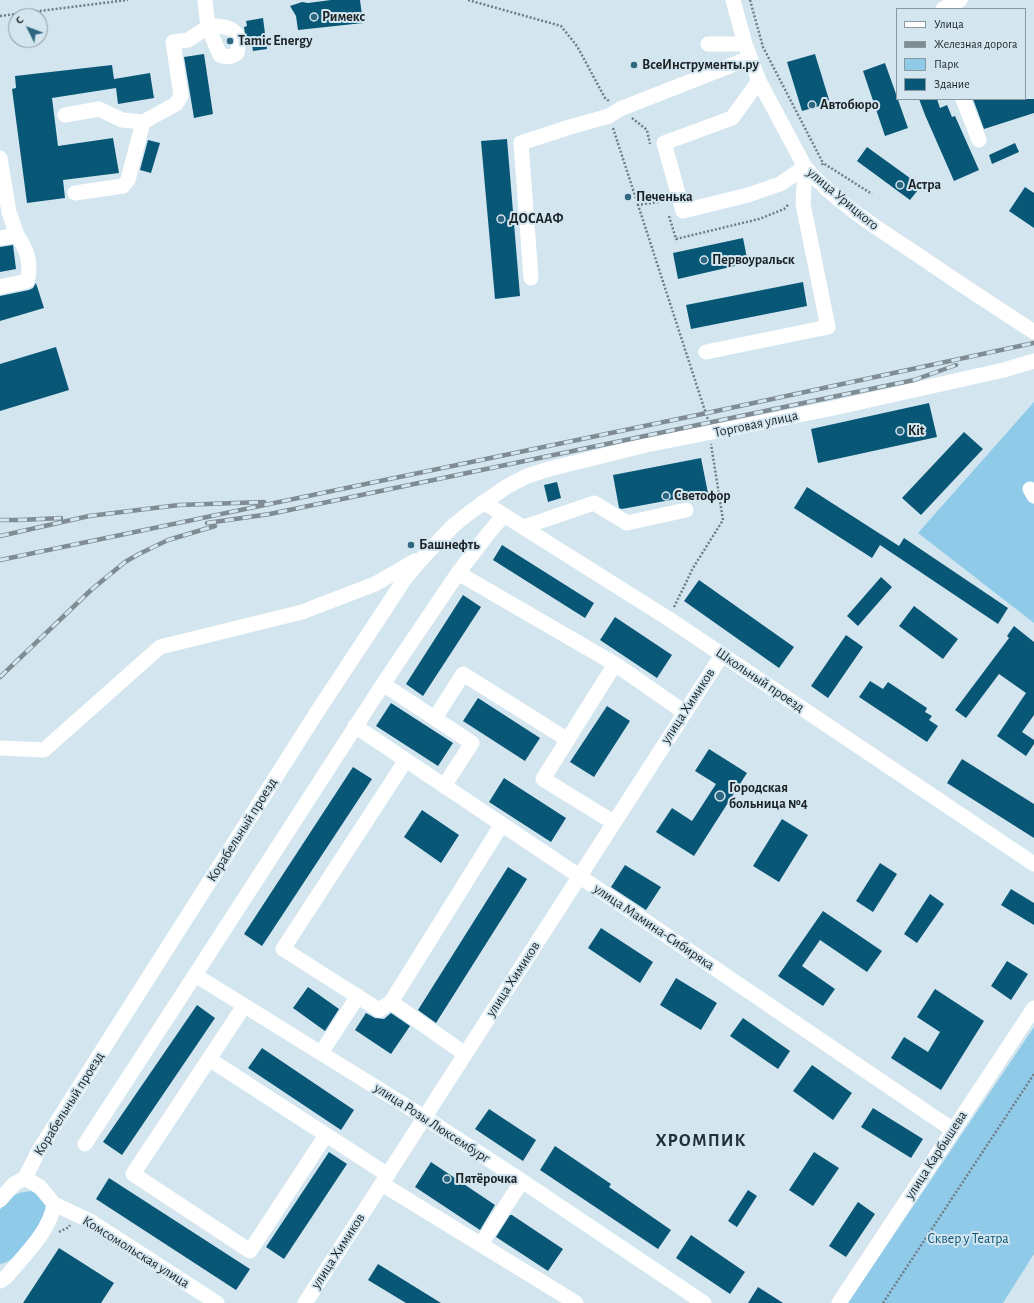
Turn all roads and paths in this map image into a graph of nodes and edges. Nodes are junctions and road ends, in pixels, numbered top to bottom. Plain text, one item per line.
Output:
1 (128, 0) edge
2 (205, 0) edge
3 (468, 0) edge
4 (733, 0) edge
5 (750, 0) edge
6 (960, 0) edge
7 (945, 8) edge
8 (0, 16) edge
9 (212, 26) junction
10 (708, 44) dead end
11 (748, 51) junction
12 (759, 81) junction
13 (605, 98) junction
14 (963, 100) edge
15 (614, 113) junction
16 (64, 115) dead end
17 (143, 122) junction
18 (979, 140) dead end
19 (0, 158) edge
20 (823, 163) dead end
21 (805, 167) junction
22 (75, 192) dead end
23 (665, 201) dead end
24 (637, 205) junction
25 (759, 218) dead end
26 (699, 232) dead end
27 (17, 235) junction
28 (0, 238) edge
29 (531, 278) dead end
30 (0, 287) edge
31 (1032, 326) edge
32 (706, 352) dead end
33 (1034, 361) edge
34 (709, 434) junction
35 (484, 502) junction
36 (686, 510) dead end
37 (504, 515) junction
38 (524, 527) junction
39 (426, 554) junction
40 (458, 573) junction
41 (669, 619) junction
42 (722, 655) junction
43 (615, 664) junction
44 (383, 684) junction
45 (684, 712) junction
46 (435, 718) junction
47 (355, 726) junction
48 (568, 740) junction
49 (0, 748) edge
50 (406, 760) junction
51 (444, 786) junction
52 (613, 822) junction
53 (502, 824) junction
54 (1034, 864) edge
55 (579, 876) junction
56 (195, 975) junction
57 (358, 996) junction
58 (391, 1002) junction
59 (244, 1006) junction
60 (1034, 1008) edge
61 (322, 1053) junction
62 (465, 1054) junction
63 (209, 1059) junction
64 (1034, 1074) edge
65 (424, 1117) junction
66 (953, 1130) junction
67 (326, 1135) junction
68 (85, 1144) dead end
69 (25, 1178) junction
70 (385, 1180) junction
71 (522, 1181) junction
72 (0, 1200) edge
73 (54, 1204) junction
74 (481, 1244) junction
75 (0, 1281) edge
76 (217, 1303) edge
77 (305, 1303) edge
78 (576, 1303) edge
79 (704, 1303) edge
80 (839, 1303) edge
81 (883, 1303) edge

1 - 8 path
2 - 9 street
3 - 13 path
4 - 11 street, улица Урицкого
5 - 20 path
6 - 7 street
9 - 9 street
9 - 17 street
10 - 11 street
11 - 12 street, улица Урицкого
11 - 15 street
12 - 21 street, улица Урицкого
12 - 21 street
13 - 15 path
13 - 15 path
14 - 18 street
15 - 24 path
15 - 29 street
16 - 17 street
17 - 22 street
19 - 27 street
21 - 31 street, улица Урицкого
21 - 32 street
23 - 24 path
24 - 34 path
25 - 26 path
27 - 28 street
27 - 30 street
33 - 34 street, Торговая улица
34 - 35 street, Торговая улица
34 - 41 path
35 - 37 street, Школьный проезд
35 - 39 street, Корабельный проезд
36 - 38 street
37 - 38 street, Школьный проезд
37 - 40 street
38 - 41 street, Школьный проезд
39 - 49 street
39 - 69 street, Корабельный проезд
40 - 43 street
40 - 44 street
41 - 42 street, Школьный проезд
42 - 45 street, улица Химиков
42 - 54 street, Школьный проезд
43 - 45 street
43 - 48 street
44 - 46 street
44 - 47 street
45 - 52 street, улица Химиков
46 - 48 street
46 - 51 street
47 - 50 street, улица Мамина-Сибиряка
47 - 56 street
48 - 52 street
50 - 51 street, улица Мамина-Сибиряка
50 - 57 street
51 - 53 street, улица Мамина-Сибиряка
52 - 55 street, улица Химиков
53 - 55 street, улица Мамина-Сибиряка
53 - 58 street
55 - 62 street, улица Химиков
55 - 66 street, улица Мамина-Сибиряка
56 - 59 street, улица Розы Люксембург
56 - 68 street
57 - 58 street
57 - 61 street
58 - 62 street
59 - 61 street, улица Розы Люксембург
59 - 63 street
60 - 66 street, улица Карбышева
61 - 65 street, улица Розы Люксембург
62 - 65 street, улица Химиков
63 - 67 street
63 - 67 street
64 - 81 path
65 - 70 street, улица Химиков
65 - 71 street, улица Розы Люксембург
66 - 80 street, улица Карбышева
67 - 70 street
69 - 72 street
69 - 73 street
70 - 74 street
70 - 77 street, улица Химиков
71 - 74 street
71 - 79 street, улица Розы Люксембург
73 - 75 street
73 - 76 street, Комсомольская улица
74 - 78 street

